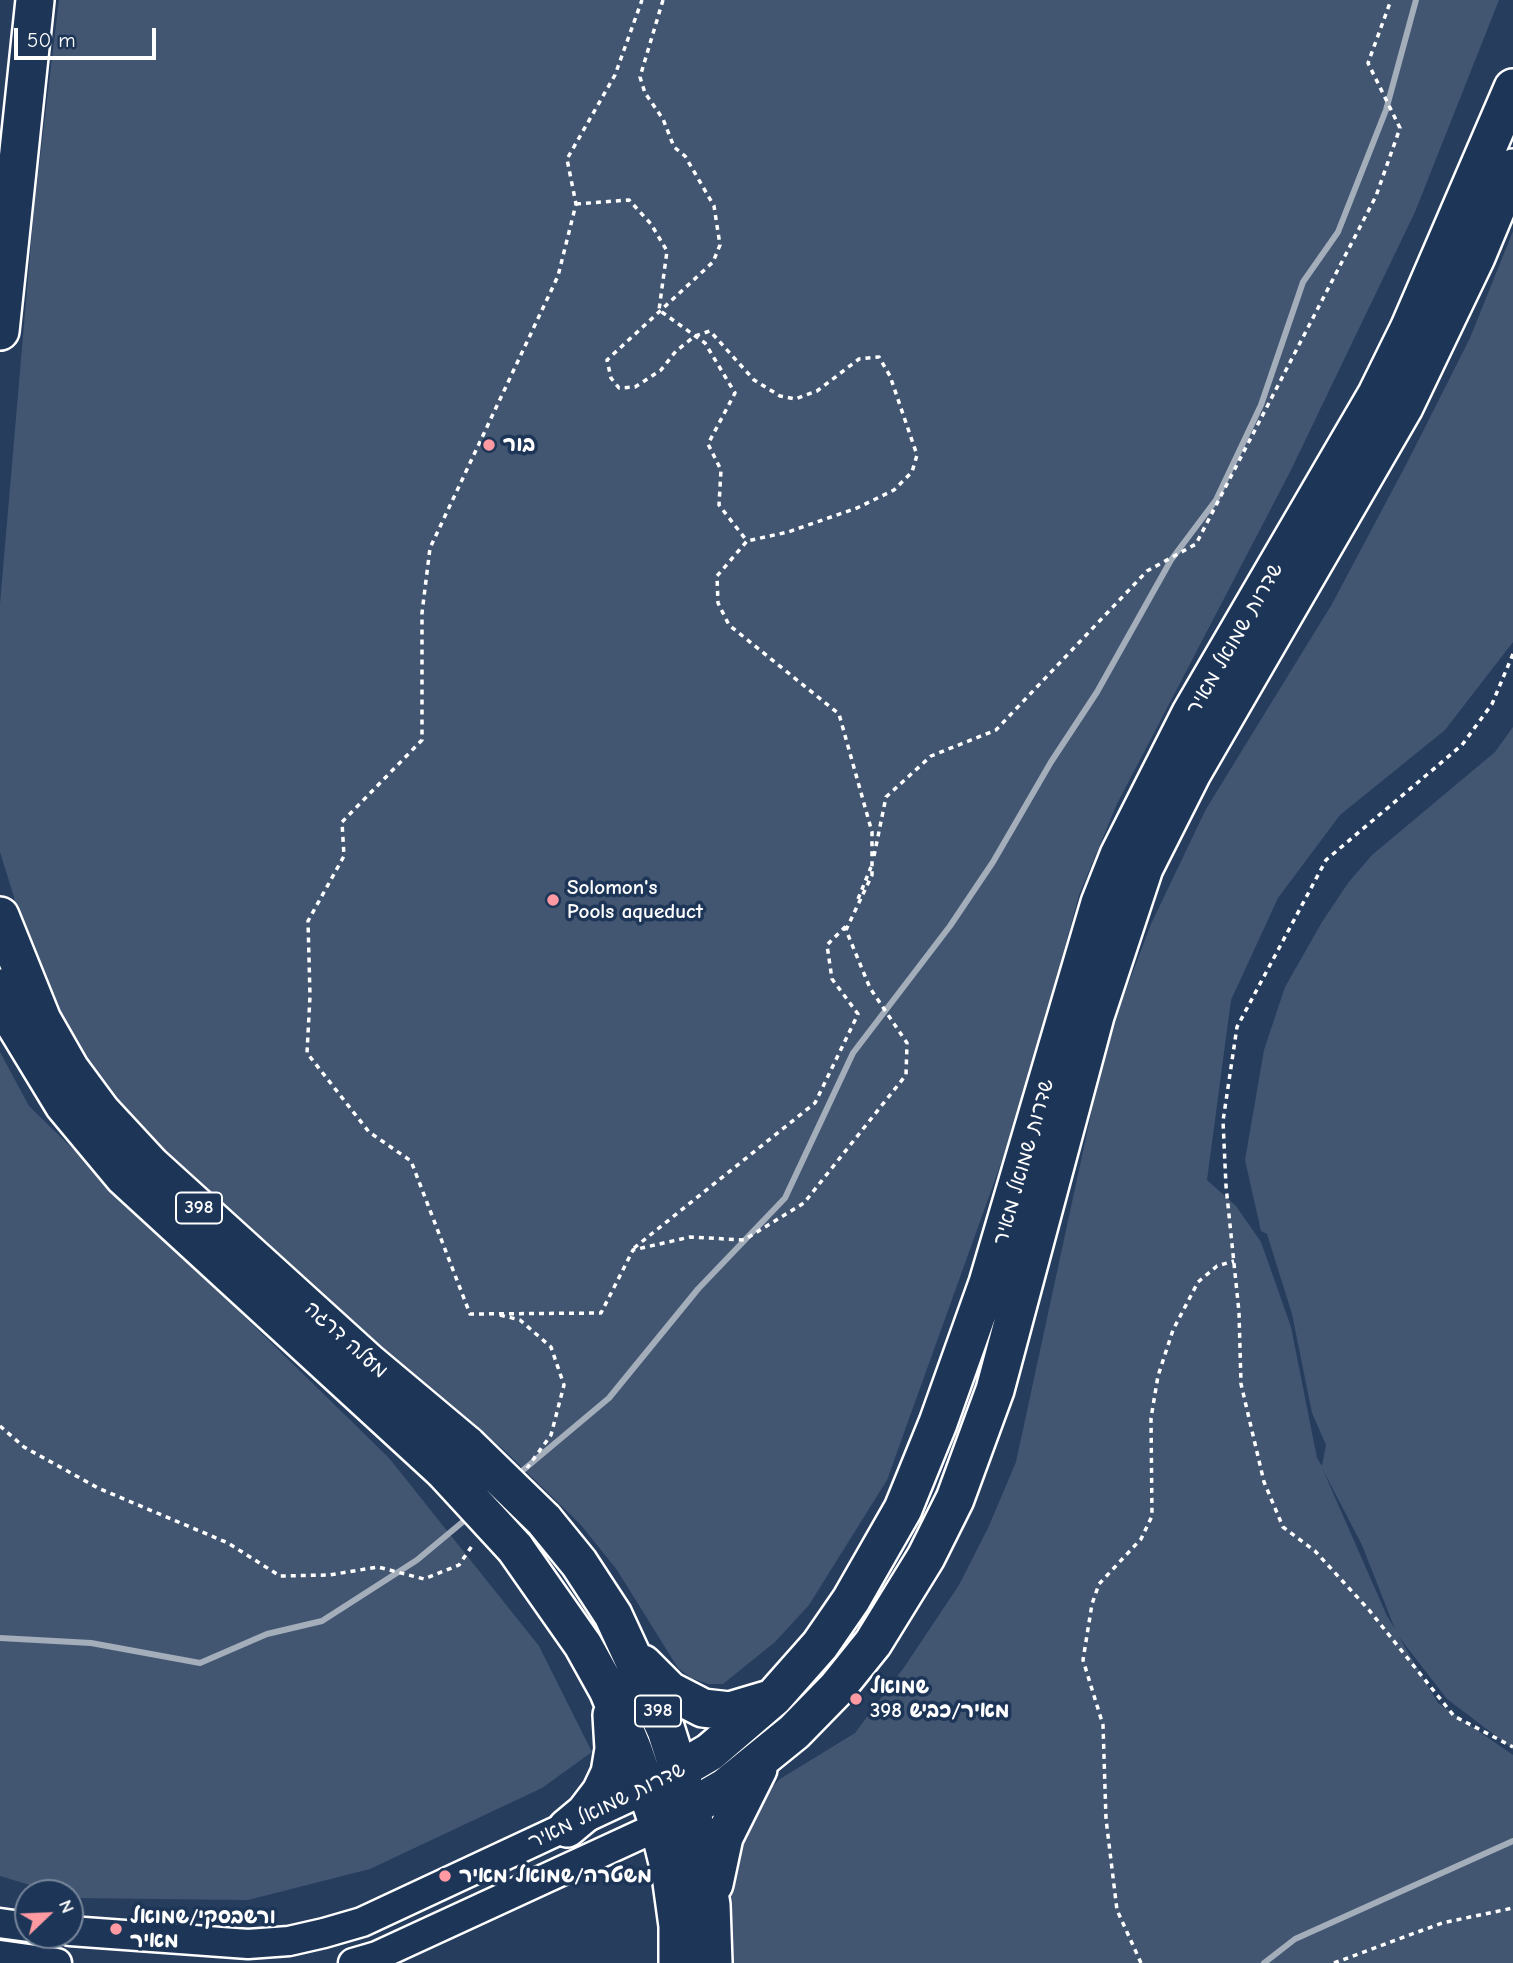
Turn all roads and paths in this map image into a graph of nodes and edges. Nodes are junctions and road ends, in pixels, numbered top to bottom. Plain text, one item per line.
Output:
1 (10, 0) edge
2 (35, 0) edge
3 (642, 0) edge
4 (663, 0) edge
5 (1391, 0) edge
6 (1513, 88) edge
7 (0, 95) edge
8 (1513, 168) edge
9 (576, 204) junction
10 (659, 310) junction
11 (0, 331) edge
12 (695, 336) junction
13 (747, 541) junction
14 (1513, 654) edge
15 (872, 863) junction
16 (0, 916) edge
17 (849, 923) junction
18 (0, 988) edge
19 (633, 1250) junction
20 (1234, 1261) junction
21 (0, 1426) edge
22 (455, 1458) junction
23 (412, 1576) dead end
24 (632, 1652) junction
25 (608, 1690) junction
26 (774, 1697) junction
27 (1513, 1748) edge
28 (766, 1756) junction
29 (680, 1772) junction
30 (647, 1789) junction
31 (691, 1809) junction
32 (659, 1826) junction
33 (567, 1828) junction
34 (711, 1905) junction
35 (1513, 1908) edge
36 (84, 1933) edge
37 (0, 1955) edge
38 (248, 1957) edge
39 (57, 1963) edge
40 (353, 1963) edge
41 (678, 1963) edge
42 (713, 1963) edge
43 (1141, 1963) edge
44 (1334, 1963) edge

1 - 7 main road
2 - 11 main road
3 - 9 path
4 - 10 path
5 - 15 path
6 - 26 main road, שדרות שמואל מאיר
8 - 28 main road, שדרות שמואל מאיר
9 - 10 path
9 - 19 path
10 - 12 path
10 - 12 path
12 - 13 path
12 - 13 path
13 - 15 path
14 - 20 path
15 - 17 path
16 - 22 main road, מעלה דרגה / 398
17 - 19 path
17 - 19 path
18 - 22 main road, מעלה דרגה / 398
20 - 27 path
20 - 43 path
21 - 23 path
22 - 24 main road, מעלה דרגה / 398, bridge
22 - 25 main road, מעלה דרגה / 398, bridge
24 - 26 main road
24 - 29 main road, מעלה דרגה / 398
25 - 30 main road, מעלה דרגה / 398
25 - 33 main road
26 - 29 main road, שדרות שמואל מאיר
28 - 31 main road, שדרות שמואל מאיר
28 - 34 main road
29 - 30 main road, שדרות שמואל מאיר
29 - 31 main road, 398
30 - 32 main road, 398
30 - 33 street, שדרות שמואל מאיר
31 - 32 main road, שדרות שמואל מאיר
31 - 34 main road, 398
32 - 40 street, שדרות שמואל מאיר
32 - 41 main road, 398
33 - 38 street, שדרות שמואל מאיר
34 - 42 main road, 398
35 - 44 path
36 - 38 street, שדרות שמואל מאיר
37 - 39 street

